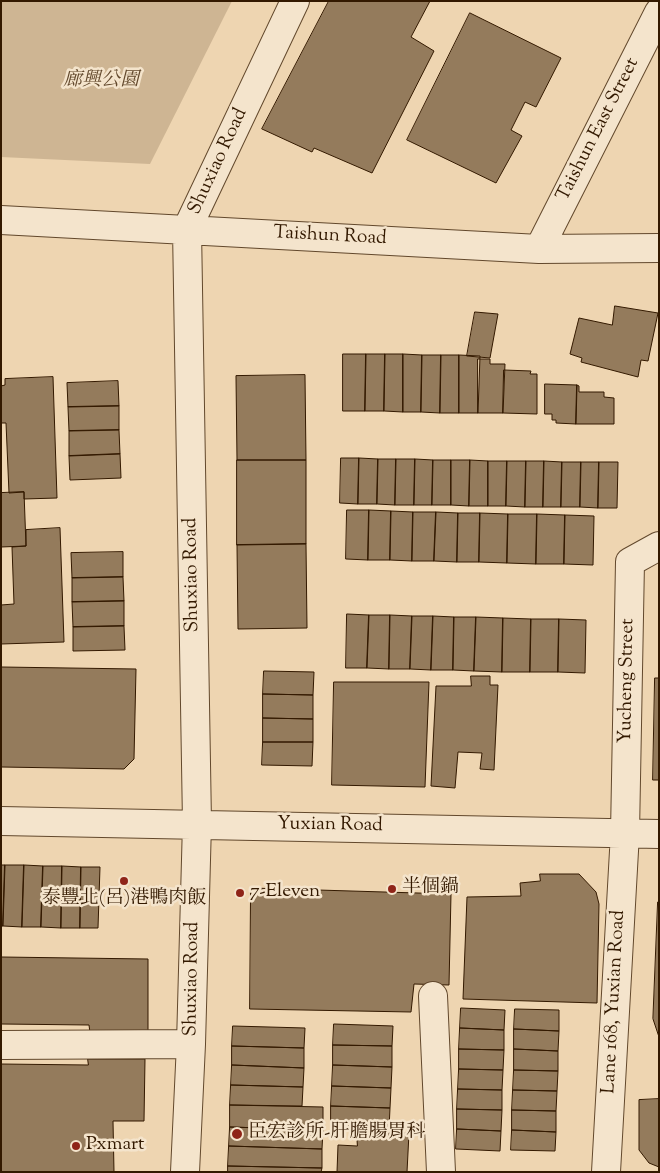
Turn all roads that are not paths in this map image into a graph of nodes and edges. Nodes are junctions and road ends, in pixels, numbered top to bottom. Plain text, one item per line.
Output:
1 (295, 1) edge
2 (659, 12) edge
3 (1, 220) edge
4 (187, 228) junction
5 (659, 248) edge
6 (539, 249) junction
7 (659, 546) edge
8 (1, 821) edge
9 (197, 823) junction
10 (625, 833) junction
11 (659, 834) edge
12 (433, 996) dead end
13 (191, 1044) junction
14 (1, 1045) edge
15 (185, 1172) edge
16 (441, 1172) edge
17 (606, 1172) edge

1 - 4 street, Shuxiao Road
2 - 6 street, Taishun East Street
3 - 4 street, Taishun Road
4 - 6 street, Taishun Road
4 - 9 street, Shuxiao Road
5 - 6 street, Taishun Road
7 - 10 street, Yucheng Street
8 - 9 street, Yuxian Road
9 - 10 street, Yuxian Road
9 - 13 street, Shuxiao Road
10 - 11 street, Yuxian Road
10 - 17 street, Lane 168, Yuxian Road
12 - 16 street
13 - 14 street
13 - 15 street, Shuxiao Road

